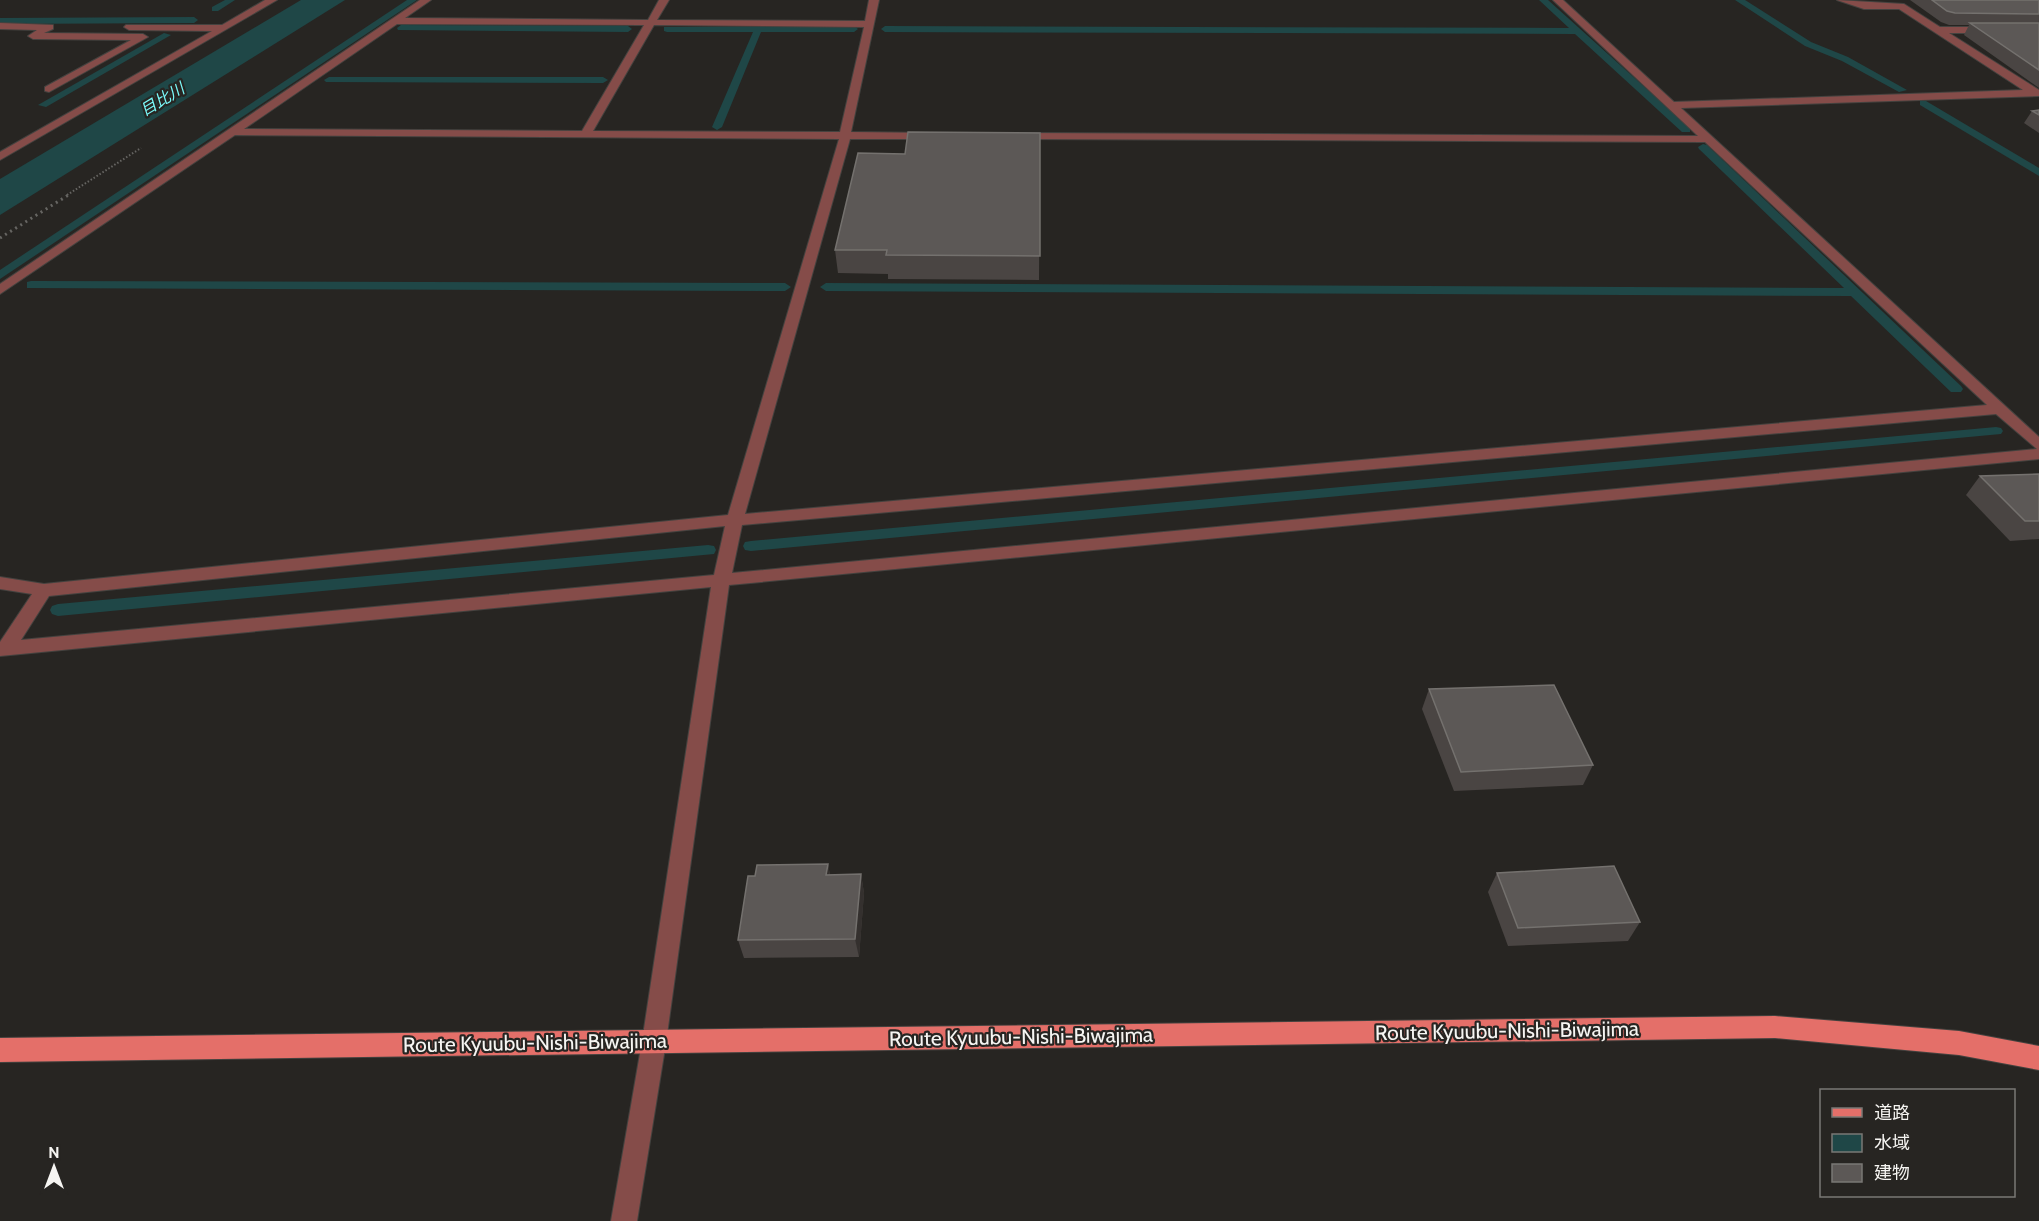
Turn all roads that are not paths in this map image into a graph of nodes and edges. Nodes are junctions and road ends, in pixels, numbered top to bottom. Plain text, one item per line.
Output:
1 (272, 0) edge
2 (426, 0) edge
3 (664, 0) edge
4 (874, 0) edge
5 (1558, 0) edge
6 (1842, 0) edge
7 (398, 21) junction
8 (651, 23) junction
9 (868, 24) junction
10 (0, 26) edge
11 (48, 27) junction
12 (226, 28) junction
13 (1938, 30) junction
14 (2039, 30) edge
15 (379, 34) junction
16 (402, 34) dead end
17 (633, 34) dead end
18 (644, 34) junction
19 (49, 89) dead end
20 (2036, 93) edge
21 (1672, 105) junction
22 (235, 132) junction
23 (586, 134) junction
24 (845, 136) junction
25 (941, 136) edge
26 (1001, 136) edge
27 (1708, 139) junction
28 (0, 157) edge
29 (0, 290) edge
30 (1999, 409) junction
31 (2039, 446) edge
32 (2039, 454) edge
33 (735, 520) junction
34 (721, 582) junction
35 (0, 583) edge
36 (44, 590) junction
37 (3, 649) edge
38 (654, 1042) junction
39 (0, 1050) edge
40 (2039, 1058) edge
41 (624, 1221) edge

1 - 12 street
2 - 7 street
3 - 8 street
4 - 9 street
5 - 21 street
6 - 13 street
7 - 8 street
7 - 15 street
8 - 9 street
8 - 18 street
9 - 24 street
10 - 11 street
11 - 12 street
11 - 19 street
12 - 28 street
13 - 14 street
13 - 20 street
15 - 16 street
15 - 22 street
17 - 18 street
18 - 23 street
20 - 21 street
21 - 27 street
22 - 23 street
22 - 29 street
23 - 24 street
24 - 25 street
24 - 33 street
26 - 27 street
27 - 30 street
30 - 31 street
30 - 33 street
32 - 34 street
33 - 34 street
33 - 36 street
34 - 37 street
34 - 38 street
35 - 36 street
36 - 37 street
38 - 39 main road, Route Kyuubu-Nishi-Biwajima
38 - 40 main road, Route Kyuubu-Nishi-Biwajima
38 - 41 street

